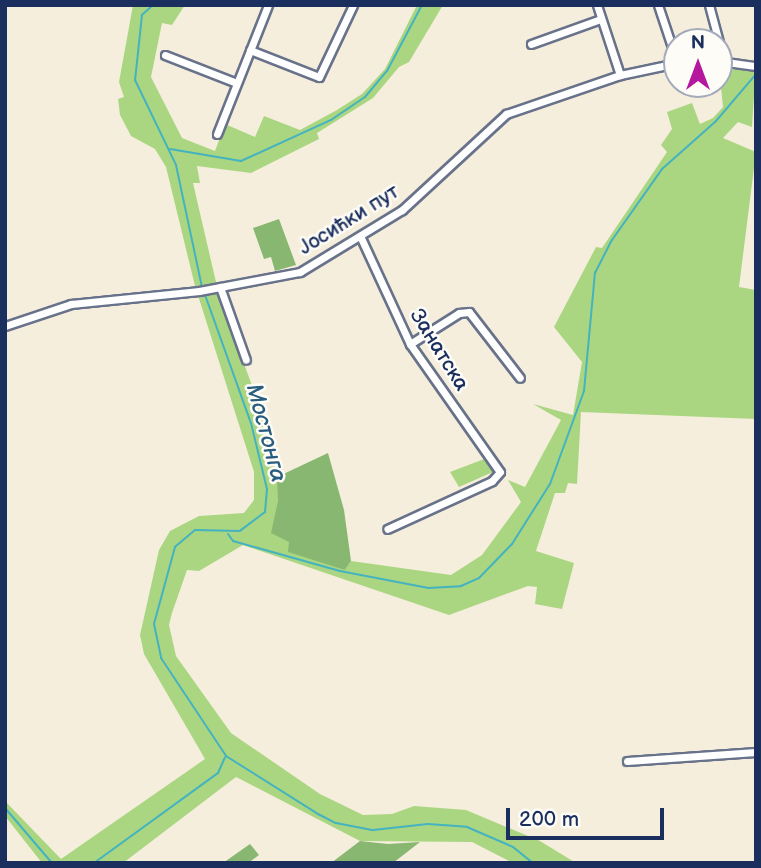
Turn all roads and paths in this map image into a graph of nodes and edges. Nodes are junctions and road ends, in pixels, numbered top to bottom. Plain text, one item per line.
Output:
1 (268, 5) edge
2 (353, 5) edge
3 (597, 5) edge
4 (658, 5) edge
5 (709, 5) edge
6 (601, 19) junction
7 (666, 28) edge
8 (714, 28) edge
9 (531, 44) dead end
10 (250, 50) junction
11 (165, 55) dead end
12 (733, 62) edge
13 (753, 65) edge
14 (663, 66) edge
15 (620, 75) junction
16 (237, 83) junction
17 (216, 134) dead end
18 (361, 238) junction
19 (218, 287) junction
20 (5, 326) edge
21 (410, 344) junction
22 (246, 360) dead end
23 (520, 378) dead end
24 (387, 529) dead end
25 (756, 752) edge
26 (627, 761) dead end

1 - 10 street
2 - 10 street
3 - 6 street
4 - 7 street
5 - 8 street
6 - 9 street
6 - 15 street
10 - 16 street
11 - 16 street
12 - 13 street
14 - 15 street, Јосићки пут
15 - 18 street, Јосићки пут
16 - 17 street
18 - 19 street, Јосићки пут
18 - 21 street, Занатска
19 - 20 street, Јосићки пут
19 - 22 street
21 - 23 street
21 - 24 street, Занатска
25 - 26 street

